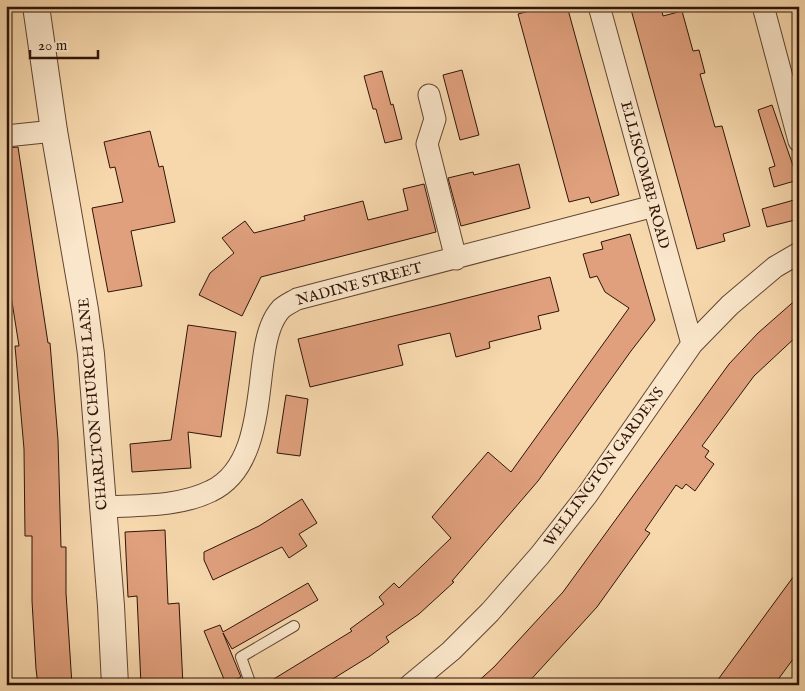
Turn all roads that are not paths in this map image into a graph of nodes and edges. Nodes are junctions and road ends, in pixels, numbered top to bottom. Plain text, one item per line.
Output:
1 (36, 6) edge
2 (599, 6) edge
3 (763, 6) edge
4 (429, 95) dead end
5 (54, 131) junction
6 (6, 136) edge
7 (799, 141) edge
8 (654, 206) junction
9 (799, 253) edge
10 (456, 258) junction
11 (692, 344) junction
12 (103, 508) junction
13 (294, 626) dead end
14 (115, 685) edge
15 (251, 685) edge
16 (410, 685) edge

1 - 5 street, CHARLTON CHURCH LANE
2 - 8 street, ELLISCOMBE ROAD
3 - 7 street
4 - 10 street
5 - 6 street
5 - 12 street, CHARLTON CHURCH LANE
8 - 10 street, NADINE STREET
8 - 11 street, ELLISCOMBE ROAD
9 - 11 street, WELLINGTON GARDENS
10 - 12 street, NADINE STREET
11 - 16 street, WELLINGTON GARDENS
12 - 14 street, CHARLTON CHURCH LANE
13 - 15 lane

